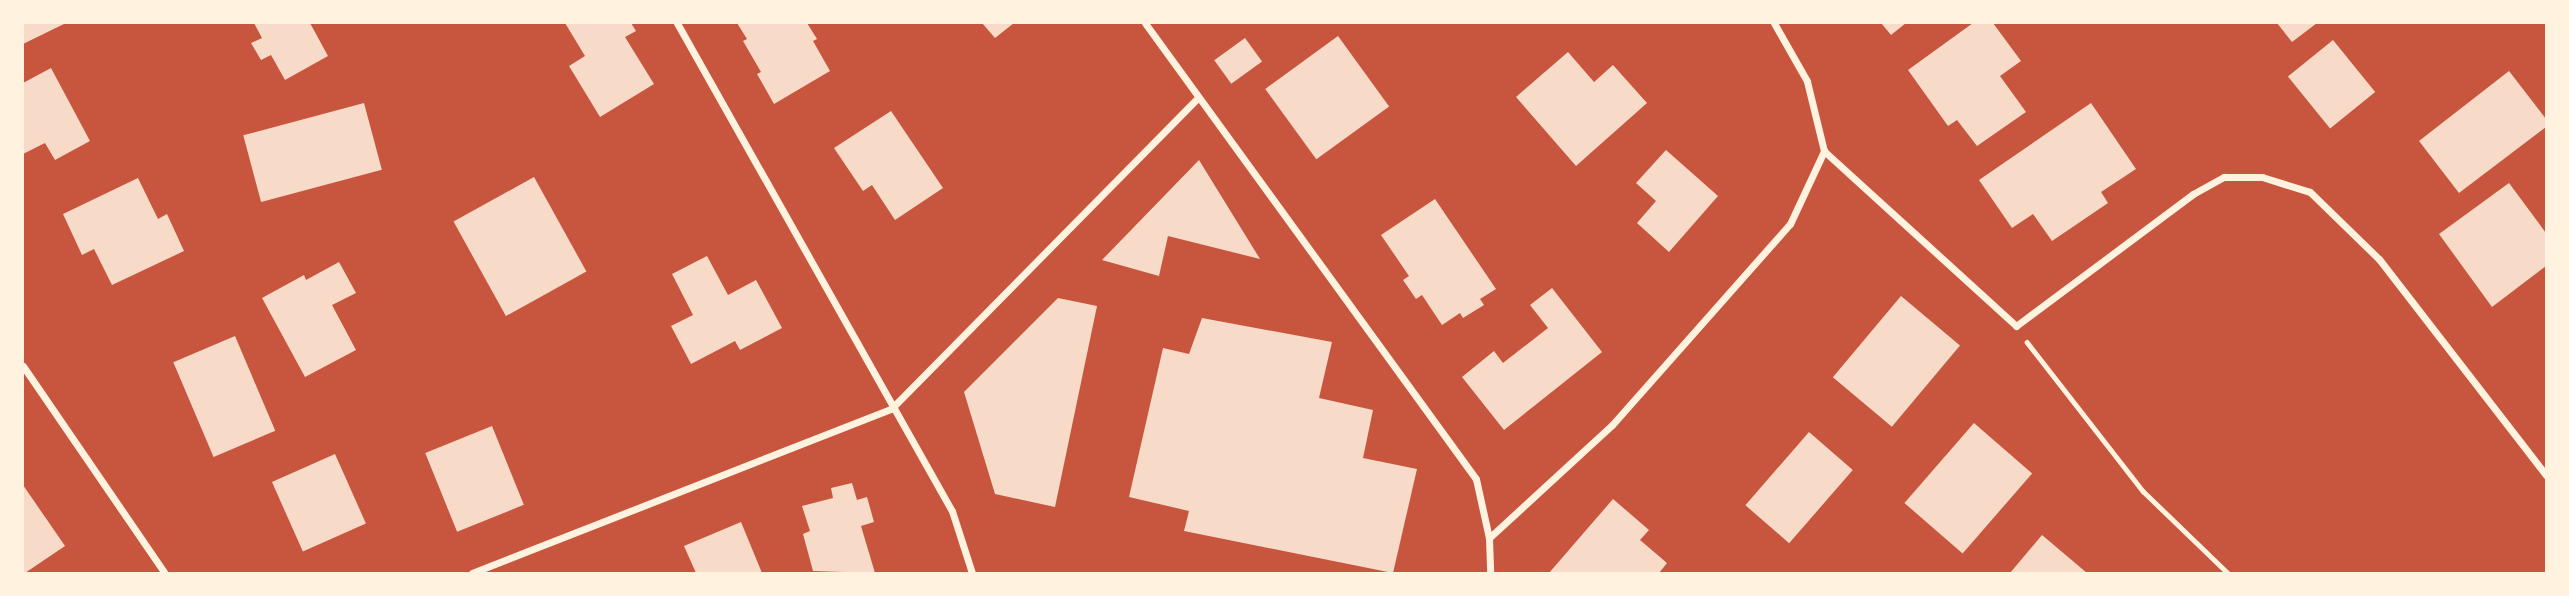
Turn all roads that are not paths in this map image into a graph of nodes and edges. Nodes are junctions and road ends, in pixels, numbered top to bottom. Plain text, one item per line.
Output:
1 (677, 23) edge
2 (1144, 23) edge
3 (1774, 23) edge
4 (1198, 98) junction
5 (1824, 151) junction
6 (23, 366) edge
7 (892, 408) junction
8 (2546, 475) edge
9 (1489, 538) junction
10 (166, 573) edge
11 (472, 573) edge
12 (972, 573) edge
13 (1490, 573) edge

1 - 7 street
2 - 4 street
3 - 5 street
4 - 7 street
4 - 9 street
5 - 8 street
5 - 9 street
6 - 10 street
7 - 11 street
7 - 12 street
9 - 13 street

